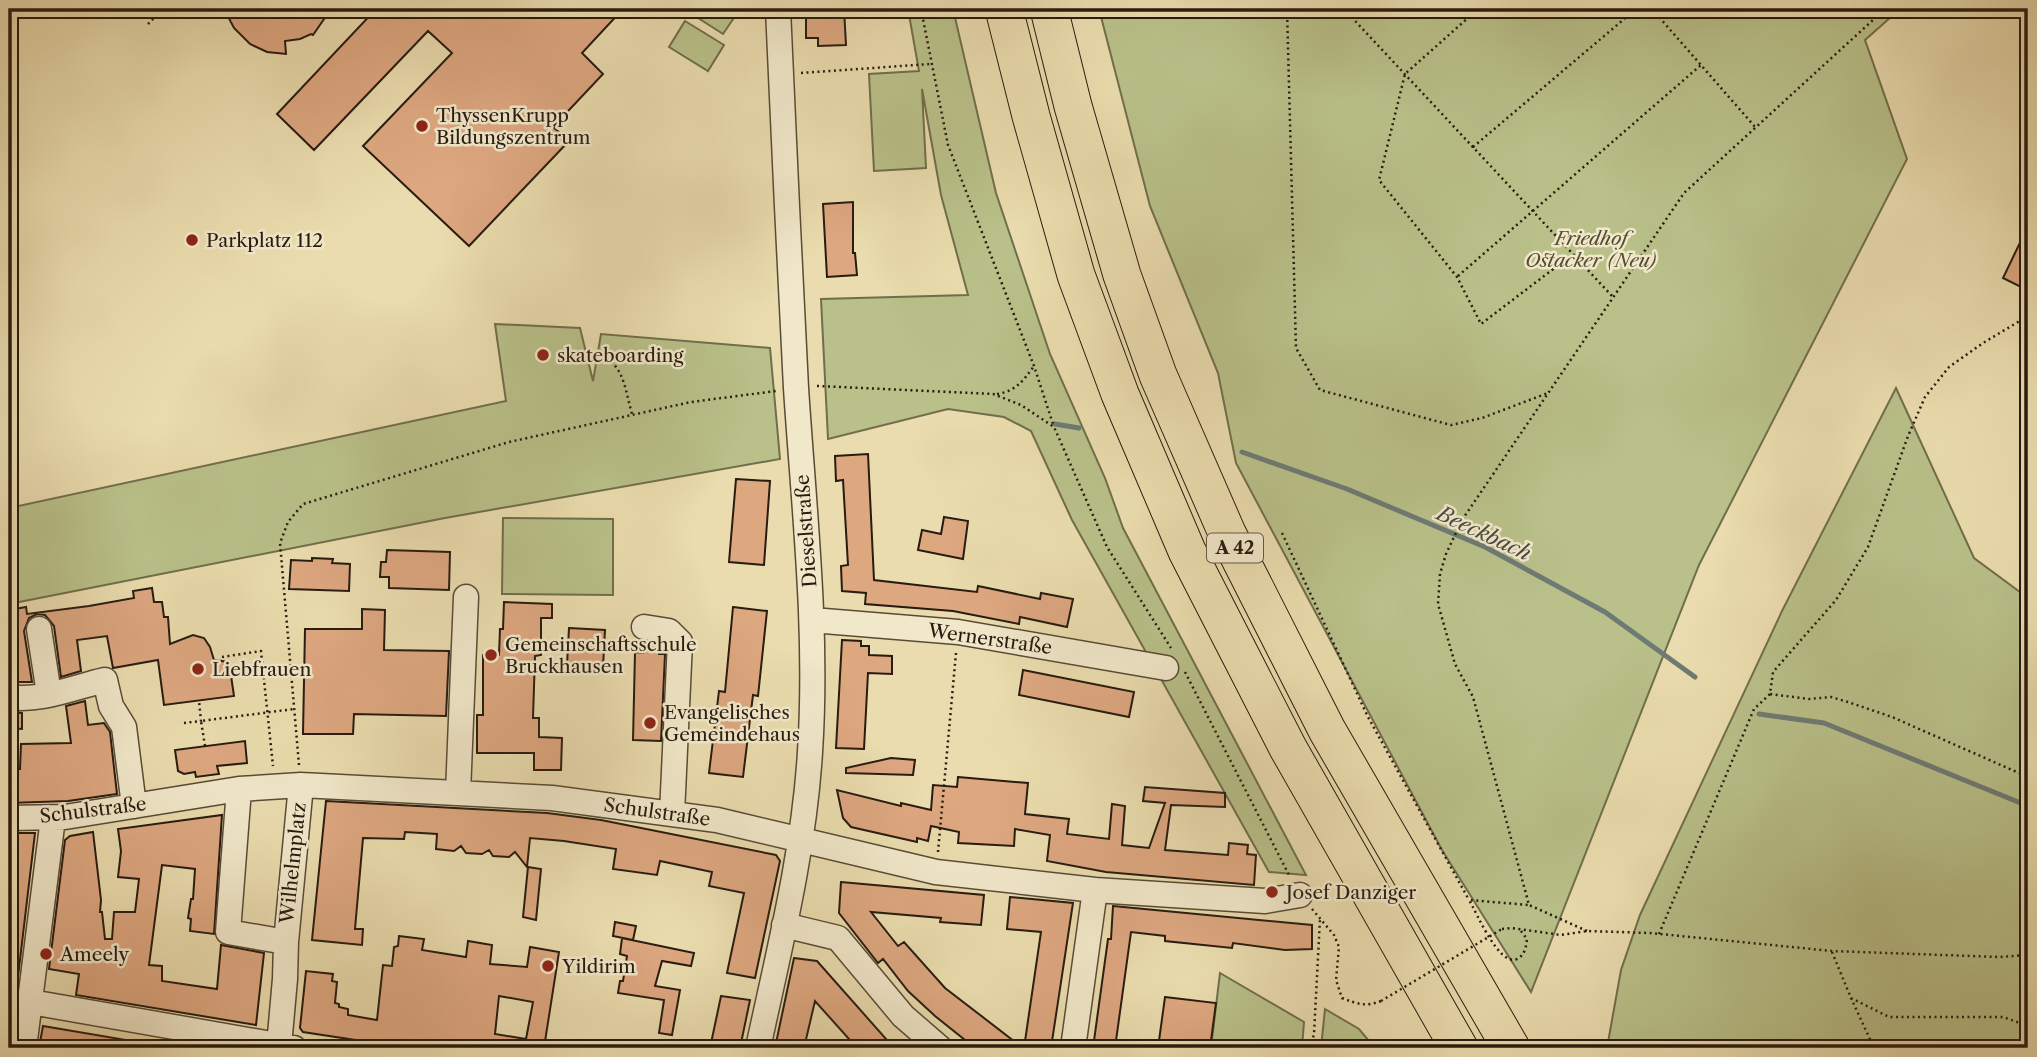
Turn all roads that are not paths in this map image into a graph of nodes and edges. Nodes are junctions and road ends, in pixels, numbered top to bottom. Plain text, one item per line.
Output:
1 (778, 9) edge
2 (1004, 9) edge
3 (1049, 9) edge
4 (466, 597) dead end
5 (812, 620) junction
6 (644, 627) dead end
7 (39, 629) dead end
8 (1174, 662) road end
9 (49, 694) junction
10 (9, 697) edge
11 (301, 785) junction
12 (239, 789) junction
13 (458, 793) junction
14 (134, 806) junction
15 (672, 814) junction
16 (9, 818) edge
17 (53, 818) junction
18 (801, 838) junction
19 (1095, 890) junction
20 (1300, 895) road end
21 (784, 925) junction
22 (286, 942) junction
23 (32, 1002) junction
24 (286, 1047) edge
25 (24, 1048) edge
26 (758, 1048) edge
27 (940, 1048) edge
28 (1073, 1048) edge
29 (1459, 1048) edge
30 (1511, 1048) edge

1 - 5 street, Dieselstraße
2 - 29 highway, A 42
3 - 30 highway, A 42
4 - 13 street
5 - 8 street, Wernerstraße
5 - 18 street, Dieselstraße
6 - 15 street
7 - 9 street
9 - 10 street
9 - 14 street
11 - 12 street, Schulstraße
11 - 13 street, Schulstraße
11 - 22 street, Wilhelmplatz
12 - 14 street, Schulstraße
12 - 22 street, Wilhelmplatz
13 - 15 street, Schulstraße
14 - 17 street, Schulstraße
15 - 18 street, Schulstraße
16 - 17 street, Schulstraße
17 - 23 street
18 - 19 street, Schulstraße
18 - 21 street, Dieselstraße
19 - 20 street, Schulstraße
19 - 28 street
21 - 26 street, Dieselstraße
21 - 27 street
22 - 24 street, Wilhelmplatz
23 - 24 street
23 - 25 street

